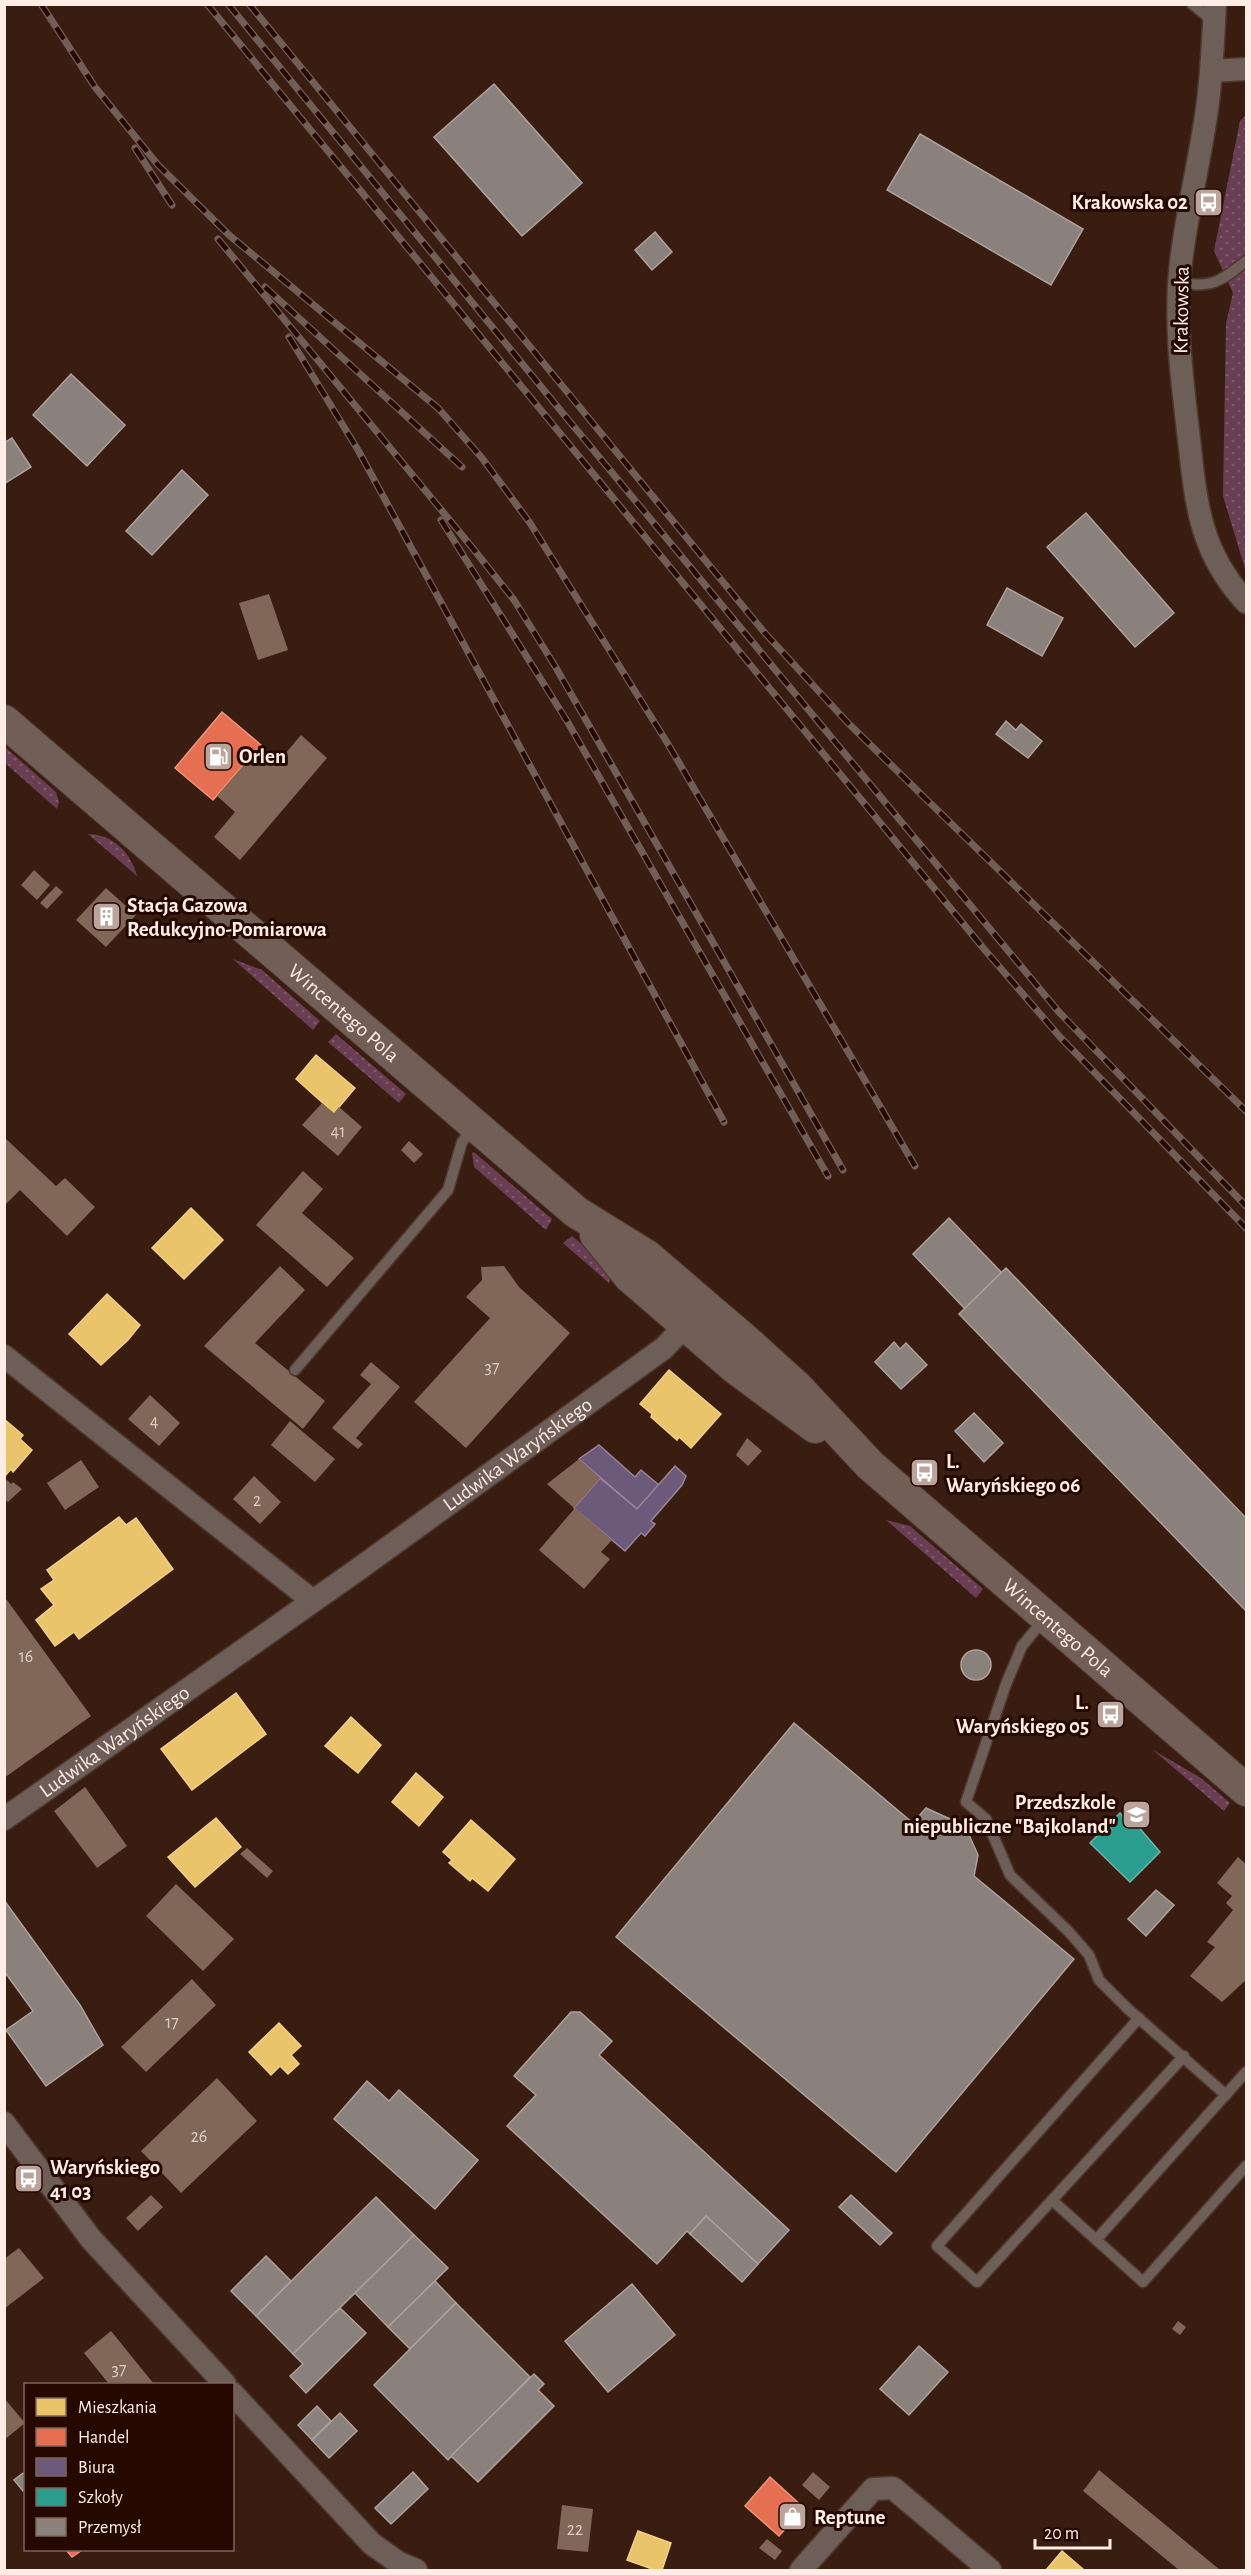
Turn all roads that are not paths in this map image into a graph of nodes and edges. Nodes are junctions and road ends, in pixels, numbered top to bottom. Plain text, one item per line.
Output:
1 (1192, 4) edge
2 (1214, 13) edge
3 (1246, 69) edge
4 (1212, 71) junction
5 (1246, 261) edge
6 (1179, 284) junction
7 (1246, 602) edge
8 (4, 721) edge
9 (475, 1126) junction
10 (576, 1212) junction
11 (723, 1321) junction
12 (686, 1324) junction
13 (4, 1356) edge
14 (295, 1370) dead end
15 (870, 1465) junction
16 (312, 1601) junction
17 (1046, 1617) junction
18 (1246, 1790) edge
19 (4, 1819) edge
20 (1139, 2018) junction
21 (1184, 2056) junction
22 (1246, 2072) edge
23 (1226, 2095) junction
24 (4, 2123) edge
25 (1246, 2166) edge
26 (1052, 2200) junction
27 (1096, 2240) junction
28 (223, 2383) edge
29 (234, 2395) edge
30 (408, 2567) edge
31 (801, 2571) edge
32 (990, 2571) edge

1 - 2 lane
2 - 4 street, Krakowska
3 - 4 street
4 - 6 street, Krakowska
5 - 6 lane
6 - 7 street, Krakowska
8 - 9 street, Wincentego Pola
9 - 10 street, Wincentego Pola
9 - 14 lane
10 - 11 street, Wincentego Pola
10 - 12 street, Wincentego Pola
11 - 12 street
11 - 15 street, Wincentego Pola
12 - 15 street, Wincentego Pola
12 - 16 street, Ludwika Waryńskiego
13 - 16 street
15 - 17 street, Wincentego Pola
16 - 19 street, Ludwika Waryńskiego
17 - 18 street, Wincentego Pola
17 - 20 lane
20 - 21 lane
20 - 26 lane
21 - 23 lane
21 - 26 lane
22 - 23 lane
23 - 27 lane
24 - 28 street
25 - 27 lane
26 - 27 lane
29 - 30 street
31 - 32 street

